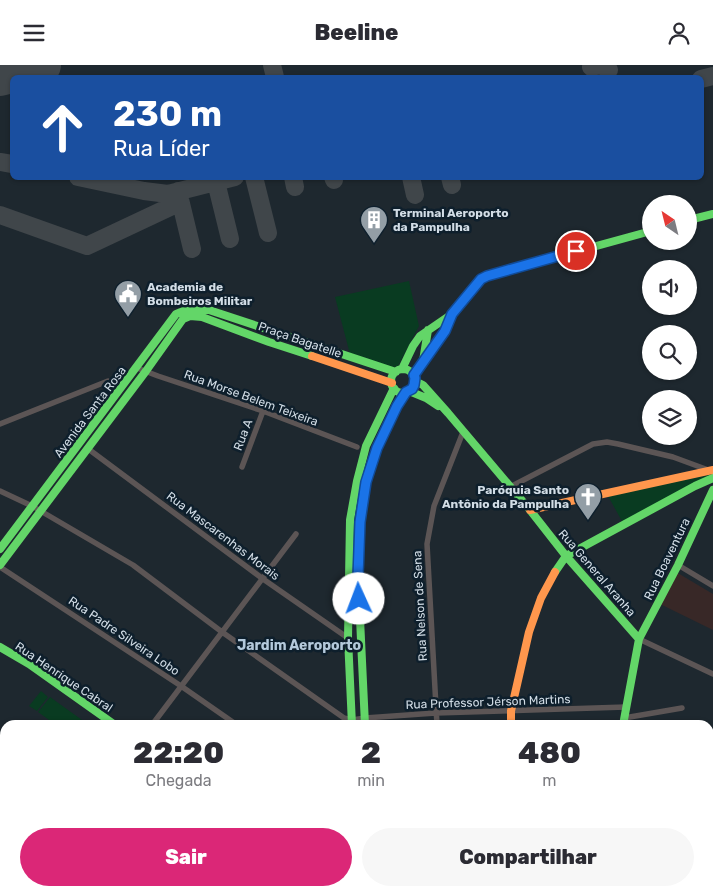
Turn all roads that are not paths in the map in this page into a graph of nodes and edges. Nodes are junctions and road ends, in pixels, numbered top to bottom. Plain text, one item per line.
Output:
1 (713, 214) edge
2 (698, 218) edge
3 (642, 233) edge
4 (209, 310) joint
5 (452, 314) junction
6 (202, 317) joint
7 (428, 330) junction
8 (423, 361) junction
9 (137, 367) junction
10 (399, 370) junction
11 (146, 371) junction
12 (414, 378) junction
13 (108, 381) dead end
14 (393, 385) junction
15 (407, 392) junction
16 (263, 411) junction
17 (448, 413) junction
18 (0, 424) edge
19 (463, 432) junction
20 (357, 447) dead end
21 (87, 448) junction
22 (242, 467) dead end
23 (712, 473) edge
24 (510, 487) junction
25 (713, 490) edge
26 (0, 491) edge
27 (32, 506) junction
28 (40, 510) junction
29 (530, 510) junction
30 (296, 534) dead end
31 (0, 549) edge
32 (566, 556) junction
33 (678, 565) junction
34 (0, 566) edge
35 (263, 579) junction
36 (713, 586) edge
37 (222, 632) junction
38 (348, 639) junction
39 (639, 639) junction
40 (0, 647) edge
41 (713, 674) edge
42 (181, 686) junction
43 (626, 707) junction
44 (682, 708) dead end
45 (511, 711) junction
46 (436, 713) junction
47 (108, 720) edge
48 (156, 720) edge
49 (229, 720) edge
50 (348, 720) edge
51 (352, 720) edge
52 (365, 720) edge
53 (374, 720) edge
54 (437, 720) edge
55 (511, 720) edge
56 (623, 720) edge
57 (631, 720) edge

1 - 2 main road
3 - 5 main road
4 - 9 main road, Avenida Santa Rosa
4 - 10 main road, Praça Bagatelle
5 - 7 main road
5 - 8 main road
6 - 11 main road, Avenida Santa Rosa
6 - 14 main road, Praça Bagatelle
7 - 8 main road
7 - 10 main road
8 - 12 main road
9 - 11 street, Rua Morse Belem Teixeira
9 - 27 main road, Avenida Santa Rosa
10 - 12 main road
10 - 14 main road
11 - 16 street, Rua Morse Belem Teixeira
11 - 21 main road, Avenida Santa Rosa
12 - 15 main road
12 - 17 main road, Rua General Aranha
13 - 18 street
14 - 15 main road
14 - 38 main road
15 - 17 main road, Rua General Aranha
15 - 52 main road
16 - 20 street, Rua Morse Belem Teixeira
16 - 22 street, Rua A
17 - 19 main road, Rua General Aranha
19 - 24 main road, Rua General Aranha
19 - 46 street, Rua Nelson de Sena
21 - 28 main road, Avenida Santa Rosa
21 - 35 street, Rua Mascarenhas Morais
23 - 24 street
23 - 29 main road
23 - 32 main road
24 - 29 main road, Rua General Aranha
25 - 33 main road, Rua Boaventura
26 - 27 street
27 - 28 street
27 - 31 main road, Avenida Santa Rosa
28 - 34 main road, Avenida Santa Rosa
28 - 37 street
29 - 32 main road, Rua General Aranha
30 - 35 street
32 - 39 main road, Rua General Aranha
32 - 45 main road
33 - 36 street
33 - 39 main road, Rua Boaventura
34 - 42 street, Rua Padre Silveira Lobo
35 - 37 street
35 - 38 street, Rua Mascarenhas Morais
37 - 42 street
37 - 50 street
38 - 51 main road
39 - 41 street, Rua General Aranha
39 - 43 main road, Rua Boaventura
40 - 47 main road, Rua Henrique Cabral
42 - 48 street
42 - 49 street, Rua Padre Silveira Lobo
43 - 45 street, Rua Professor Jérson Martins
43 - 56 main road, Rua Boaventura
44 - 57 street
45 - 46 street, Rua Professor Jérson Martins
45 - 55 main road
46 - 53 street, Rua Professor Jérson Martins
46 - 54 street, Rua Nelson de Sena

